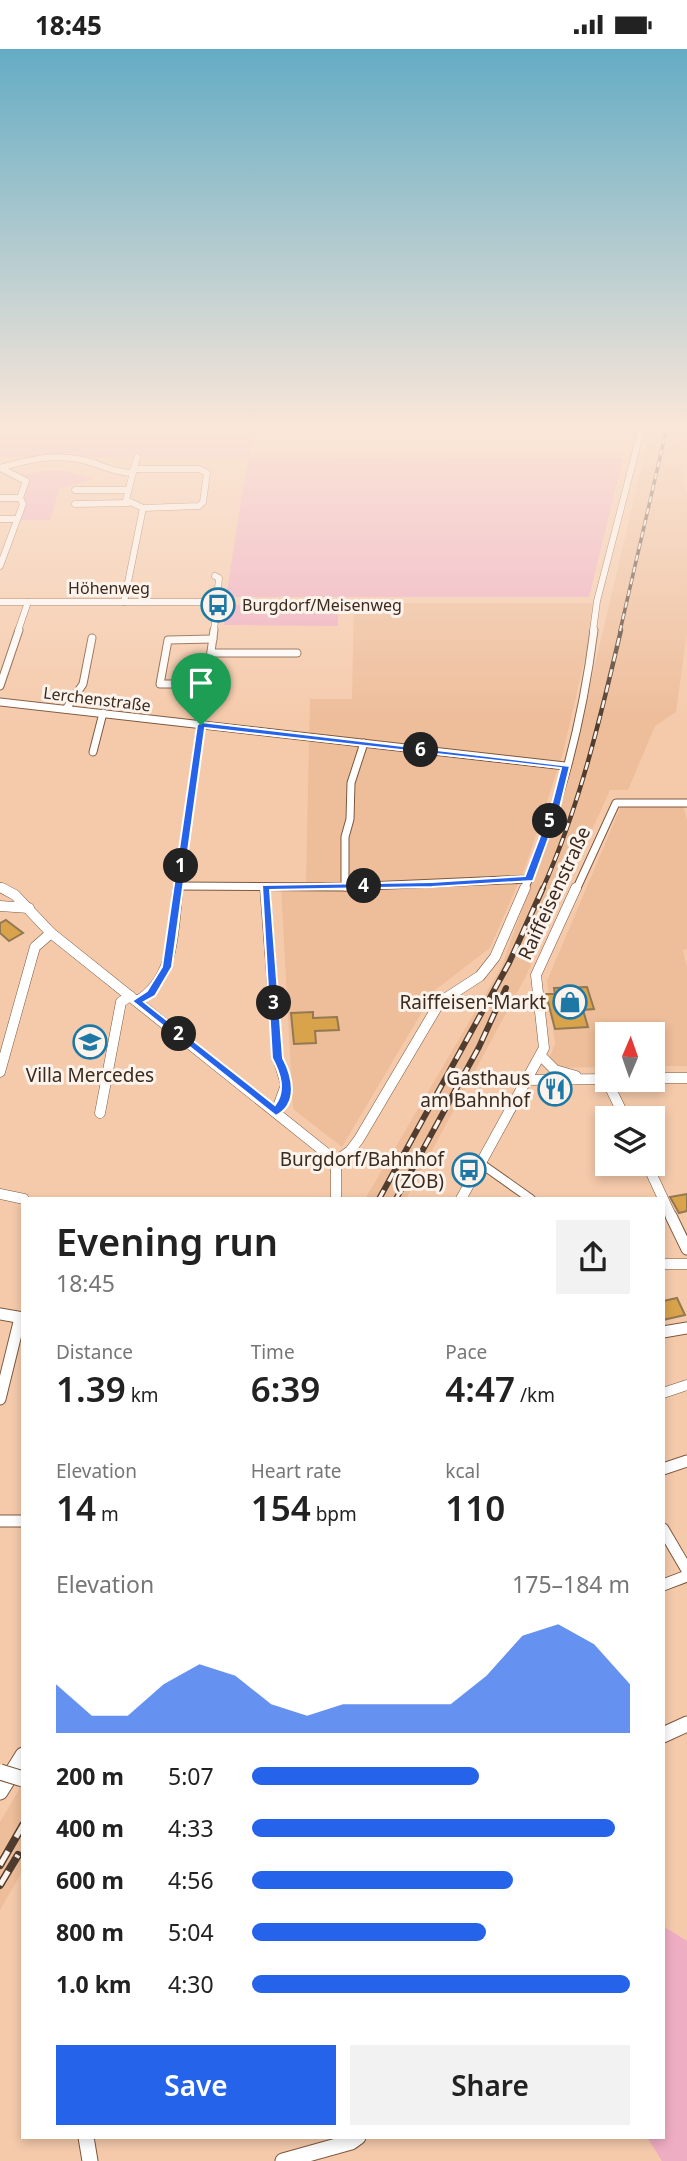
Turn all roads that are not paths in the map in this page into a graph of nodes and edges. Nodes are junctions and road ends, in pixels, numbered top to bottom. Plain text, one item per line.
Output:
1 (15, 526) edge
2 (139, 526) edge
3 (618, 526) edge
4 (0, 566) edge
5 (215, 576) dead end
6 (0, 602) edge
7 (28, 602) junction
8 (124, 602) junction
9 (218, 602) junction
10 (92, 638) dead end
11 (213, 639) junction
12 (211, 653) junction
13 (297, 653) dead end
14 (206, 684) junction
15 (0, 686) edge
16 (0, 702) edge
17 (66, 709) junction
18 (103, 713) junction
19 (201, 725) junction
20 (364, 743) junction
21 (93, 753) dead end
22 (565, 766) junction
23 (687, 803) edge
24 (529, 879) junction
25 (178, 886) junction
26 (0, 887) edge
27 (265, 887) junction
28 (345, 887) junction
29 (0, 906) edge
30 (29, 909) junction
31 (51, 933) junction
32 (133, 999) junction
33 (541, 1056) junction
34 (0, 1072) edge
35 (665, 1078) edge
36 (687, 1078) edge
37 (583, 1079) junction
38 (595, 1079) edge
39 (527, 1080) junction
40 (276, 1112) junction
41 (100, 1113) dead end
42 (336, 1161) junction
43 (480, 1163) junction
44 (653, 1176) edge
45 (0, 1194) edge
46 (336, 1197) edge
47 (462, 1197) edge
48 (528, 1197) edge
49 (663, 1197) edge
50 (21, 1198) edge
51 (665, 1202) edge
52 (687, 1249) edge
53 (687, 1263) edge
54 (665, 1264) edge
55 (0, 1314) edge
56 (21, 1318) edge
57 (687, 1328) edge
58 (665, 1332) edge
59 (2, 1377) edge
60 (687, 1385) edge
61 (665, 1392) edge
62 (0, 1399) edge
63 (687, 1461) edge
64 (665, 1468) edge
65 (0, 1521) edge
66 (21, 1521) edge
67 (665, 1532) edge
68 (687, 1570) edge
69 (687, 1576) edge
70 (665, 1584) edge
71 (687, 1724) edge
72 (665, 1734) edge
73 (21, 1758) edge
74 (0, 1772) edge
75 (21, 1778) edge
76 (0, 1792) edge
77 (86, 2139) edge
78 (355, 2139) edge
79 (90, 2161) edge
80 (283, 2161) edge

1 - 4 street
2 - 8 street
3 - 22 street
5 - 9 street
6 - 7 street, Höhenweg
7 - 8 street, Höhenweg
7 - 15 street
8 - 9 street, Höhenweg
9 - 11 street
10 - 17 street
11 - 12 street
11 - 14 street
12 - 13 street
12 - 14 street
14 - 19 street
16 - 17 street, Lerchenstraße
17 - 18 street, Lerchenstraße
18 - 19 street, Lerchenstraße
18 - 21 street
19 - 20 street, Lerchenstraße
19 - 25 street
20 - 22 street, Lerchenstraße
20 - 28 street
22 - 24 street
23 - 33 street, Raiffeisenstraße
24 - 28 street
24 - 42 street
25 - 27 street
25 - 32 street
26 - 30 street
27 - 28 street
27 - 40 street
29 - 30 street
30 - 31 street
31 - 32 street
31 - 34 street
32 - 40 street
32 - 41 street
33 - 37 street
33 - 39 street, Raiffeisenstraße
35 - 36 street
37 - 38 street
37 - 39 street
39 - 43 street, Raiffeisenstraße
40 - 42 street
42 - 46 street
43 - 47 street, Raiffeisenstraße
43 - 48 street
44 - 49 street
45 - 50 street
51 - 52 street
53 - 54 street
55 - 56 street
56 - 59 street
57 - 58 street
59 - 62 street
60 - 61 street
63 - 64 street
65 - 66 street
67 - 68 street
69 - 70 street
71 - 72 street
73 - 76 street
74 - 75 street, bridge
77 - 79 street
78 - 80 street

